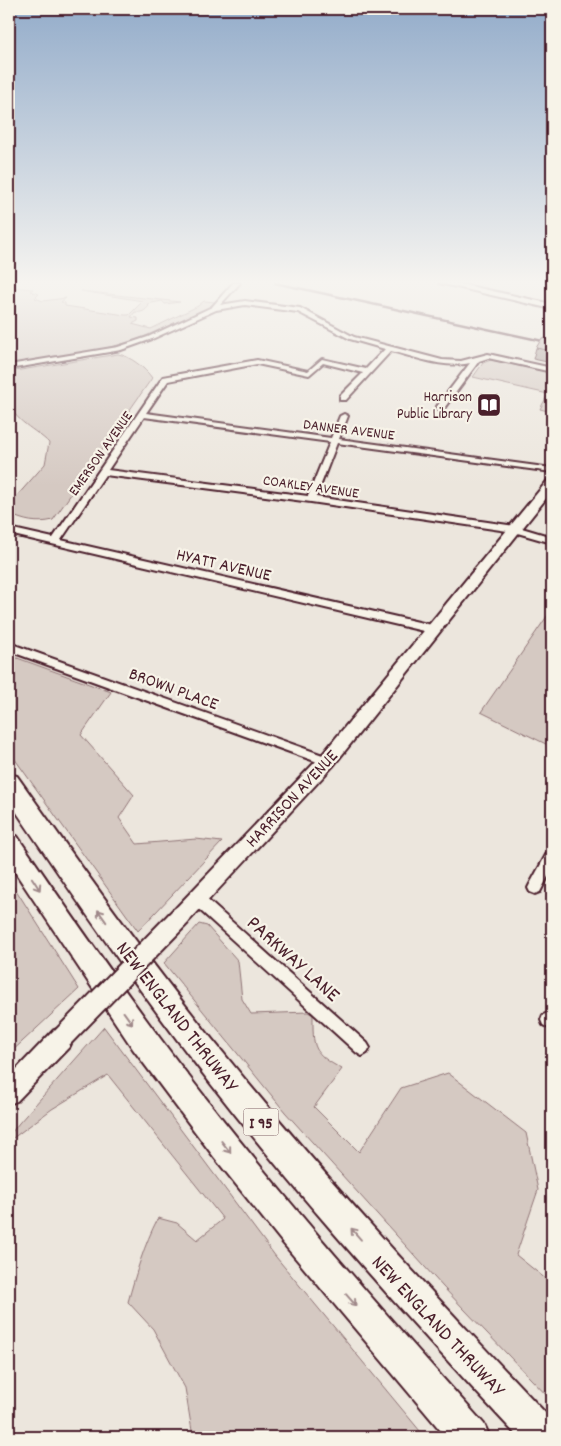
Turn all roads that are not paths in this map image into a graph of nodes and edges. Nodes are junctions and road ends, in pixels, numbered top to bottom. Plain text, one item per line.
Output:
1 (109, 350) edge
2 (388, 350) edge
3 (395, 350) edge
4 (477, 358) junction
5 (9, 367) edge
6 (552, 370) edge
7 (368, 372) junction
8 (343, 398) dead end
9 (439, 408) dead end
10 (142, 415) junction
11 (344, 416) dead end
12 (335, 441) junction
13 (552, 470) edge
14 (103, 472) junction
15 (552, 483) edge
16 (311, 499) junction
17 (515, 529) junction
18 (9, 531) edge
19 (552, 540) edge
20 (55, 542) junction
21 (432, 629) junction
22 (9, 647) edge
23 (327, 761) junction
24 (9, 783) edge
25 (9, 843) edge
26 (552, 857) edge
27 (535, 888) dead end
28 (197, 899) junction
29 (362, 1048) dead end
30 (9, 1094) edge
31 (471, 1437) edge
32 (543, 1437) edge

1 - 5 street
2 - 7 street
3 - 4 street
4 - 6 street
4 - 9 street
7 - 8 street
7 - 10 street, EMERSON AVENUE
10 - 12 street, DANNER AVENUE
10 - 14 street, EMERSON AVENUE
11 - 12 street
12 - 13 street, DANNER AVENUE
12 - 16 street
14 - 16 street, COAKLEY AVENUE
14 - 20 street, EMERSON AVENUE
15 - 17 main road, HARRISON AVENUE
16 - 17 street, COAKLEY AVENUE
17 - 19 street, COAKLEY AVENUE
17 - 21 main road, HARRISON AVENUE
18 - 20 street, HYATT AVENUE
20 - 21 street, HYATT AVENUE
21 - 23 main road, HARRISON AVENUE
22 - 23 street, BROWN PLACE
23 - 28 main road, HARRISON AVENUE
32 -> 24 highway, NEW ENGLAND THRUWAY / I 95
25 -> 31 highway, NEW ENGLAND THRUWAY / I 95
26 - 27 street
28 - 29 street, PARKWAY LANE
28 - 30 main road, HARRISON AVENUE, bridge

